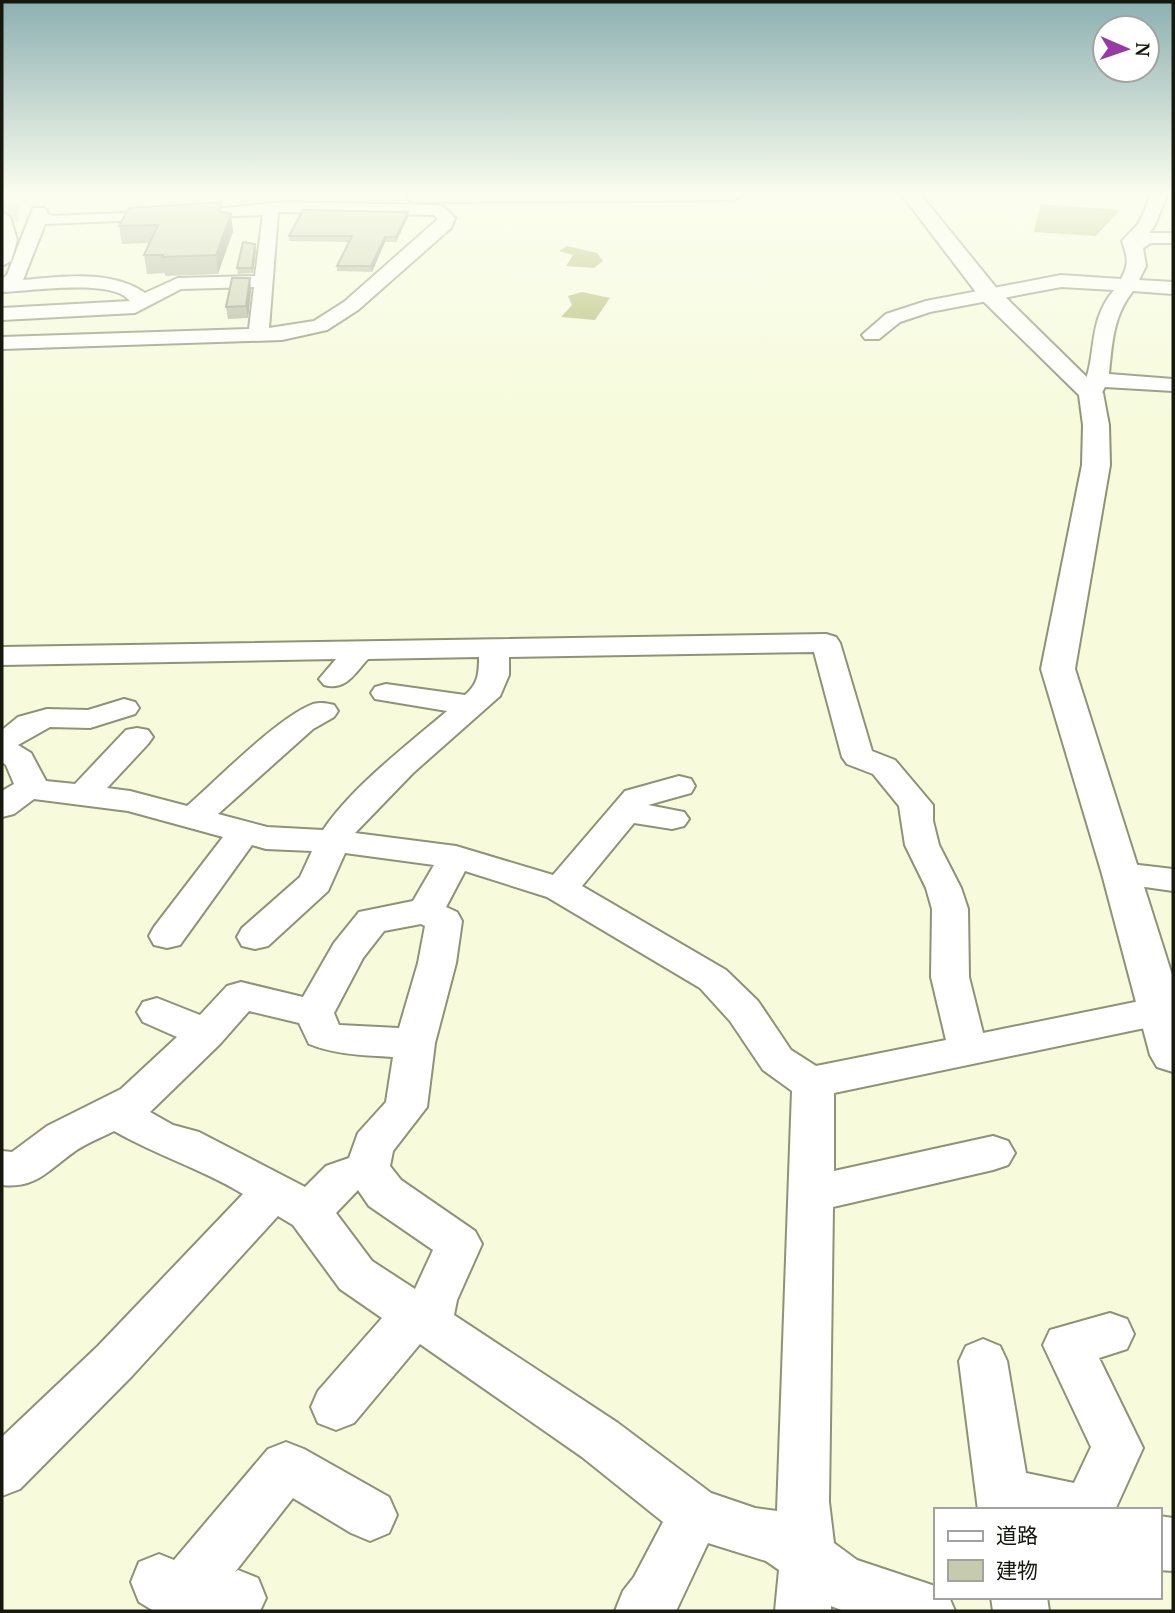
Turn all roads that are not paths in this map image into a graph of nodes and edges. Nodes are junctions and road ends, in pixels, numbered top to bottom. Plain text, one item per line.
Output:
1 (18, 270) edge
2 (265, 270) edge
3 (391, 270) edge
4 (970, 270) edge
5 (1135, 270) edge
6 (264, 281) junction
7 (178, 284) junction
8 (1127, 286) junction
9 (2, 287) edge
10 (121, 287) junction
11 (1173, 288) edge
12 (990, 295) junction
13 (137, 305) junction
14 (2, 314) edge
15 (258, 335) junction
16 (872, 335) dead end
17 (141, 337) junction
18 (2, 343) edge
19 (1173, 385) edge
20 (1095, 386) junction
21 (494, 648) junction
22 (360, 650) junction
23 (2, 656) edge
24 (334, 679) dead end
25 (386, 693) dead end
26 (470, 705) junction
27 (323, 711) dead end
28 (2, 740) edge
29 (2, 748) edge
30 (679, 786) dead end
31 (33, 789) junction
32 (83, 795) junction
33 (2, 807) edge
34 (626, 811) junction
35 (195, 817) junction
36 (672, 820) dead end
37 (243, 833) junction
38 (333, 841) junction
39 (456, 856) junction
40 (1122, 874) junction
41 (1173, 880) edge
42 (560, 889) junction
43 (426, 911) junction
44 (167, 936) dead end
45 (255, 937) dead end
46 (157, 1012) dead end
47 (314, 1013) junction
48 (1169, 1018) edge
49 (206, 1034) junction
50 (415, 1043) junction
51 (968, 1050) junction
52 (1173, 1055) edge
53 (810, 1083) junction
54 (116, 1112) junction
55 (993, 1153) dead end
56 (2, 1168) edge
57 (368, 1169) junction
58 (812, 1194) junction
59 (292, 1202) junction
60 (421, 1319) junction
61 (1110, 1334) dead end
62 (983, 1361) dead end
63 (336, 1407) dead end
64 (2, 1472) edge
65 (1004, 1502) edge
66 (1062, 1508) edge
67 (1089, 1508) edge
68 (695, 1513) junction
69 (370, 1515) dead end
70 (808, 1557) junction
71 (199, 1600) edge
72 (655, 1607) edge
73 (803, 1611) edge
74 (927, 1611) edge

1 - 9 street
2 - 6 street
3 - 15 street
4 - 12 main road
5 - 8 street
6 - 7 street
6 - 15 street
7 - 10 street
7 - 13 street
8 - 11 street
8 - 12 street
8 - 20 street
9 - 10 street
10 - 13 street
12 - 16 street
12 - 20 main road
13 - 14 street
13 - 17 street
15 - 17 street
17 - 18 street
19 - 20 street
20 - 40 main road
21 - 22 street
21 - 26 street
21 - 51 street
22 - 23 street
22 - 24 street
25 - 26 street
26 - 38 street
27 - 35 street
28 - 32 street
29 - 31 street
30 - 34 street
31 - 32 street
31 - 33 street
32 - 35 street
34 - 36 street
34 - 42 street
35 - 37 street
37 - 38 street
37 - 44 street
38 - 39 street
38 - 45 street
39 - 42 street
39 - 43 street
40 - 41 street
40 - 48 main road
42 - 53 street
43 - 47 street
43 - 50 street
46 - 49 street
47 - 49 street
47 - 50 street
48 - 51 street
48 - 52 main road
49 - 54 street
50 - 57 street
51 - 53 street
53 - 58 street
54 - 56 street
54 - 59 street
55 - 58 street
57 - 59 street
57 - 60 street
58 - 70 street
59 - 60 street
59 - 64 street
60 - 63 street
60 - 68 street
61 - 67 street
62 - 65 street
65 - 66 street
68 - 70 street
68 - 72 street
69 - 71 street
70 - 73 street
70 - 74 street

